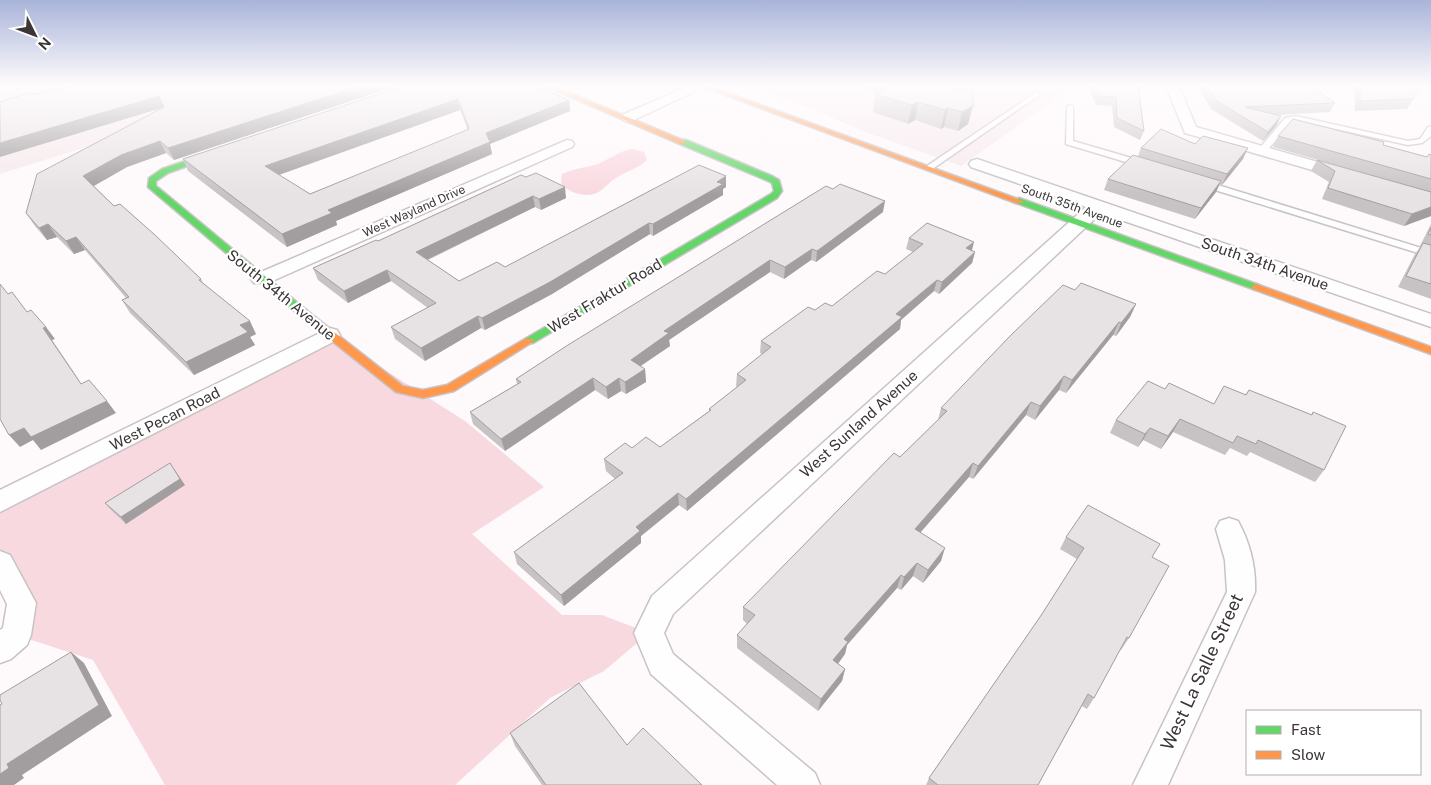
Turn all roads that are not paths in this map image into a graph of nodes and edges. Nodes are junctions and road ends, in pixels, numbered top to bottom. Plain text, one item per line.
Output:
1 (638, 123) edge
2 (804, 123) edge
3 (995, 123) edge
4 (1070, 123) edge
5 (1187, 123) edge
6 (1286, 123) edge
7 (1317, 123) edge
8 (1431, 128) edge
9 (567, 144) dead end
10 (230, 149) edge
11 (1262, 151) junction
12 (977, 164) dead end
13 (928, 168) junction
14 (1155, 168) edge
15 (1356, 177) edge
16 (1193, 180) edge
17 (1098, 206) junction
18 (1079, 223) junction
19 (1431, 254) edge
20 (261, 279) junction
21 (1431, 322) edge
22 (330, 335) junction
23 (1431, 351) edge
24 (423, 394) joint
25 (0, 502) edge
26 (1229, 529) dead end
27 (0, 563) edge
28 (8, 642) edge
29 (804, 785) edge
30 (1150, 785) edge

1 - 24 street, West Fraktur Road
2 - 13 street, South 35th Avenue
3 - 13 lane
4 - 14 lane
5 - 11 street
6 - 11 lane
7 - 8 lane
9 - 20 street, West Wayland Drive
10 - 20 street, South 34th Avenue
11 - 15 street
12 - 17 street, South 34th Avenue
13 - 18 street, South 35th Avenue
16 - 19 lane
17 - 18 street
17 - 21 street, South 34th Avenue
18 - 23 street, South 35th Avenue
18 - 29 street, West Sunland Avenue
20 - 22 street, South 34th Avenue
22 - 24 street, South 34th Avenue
22 - 25 street, West Pecan Road
26 - 30 street, West La Salle Street
27 - 28 street

